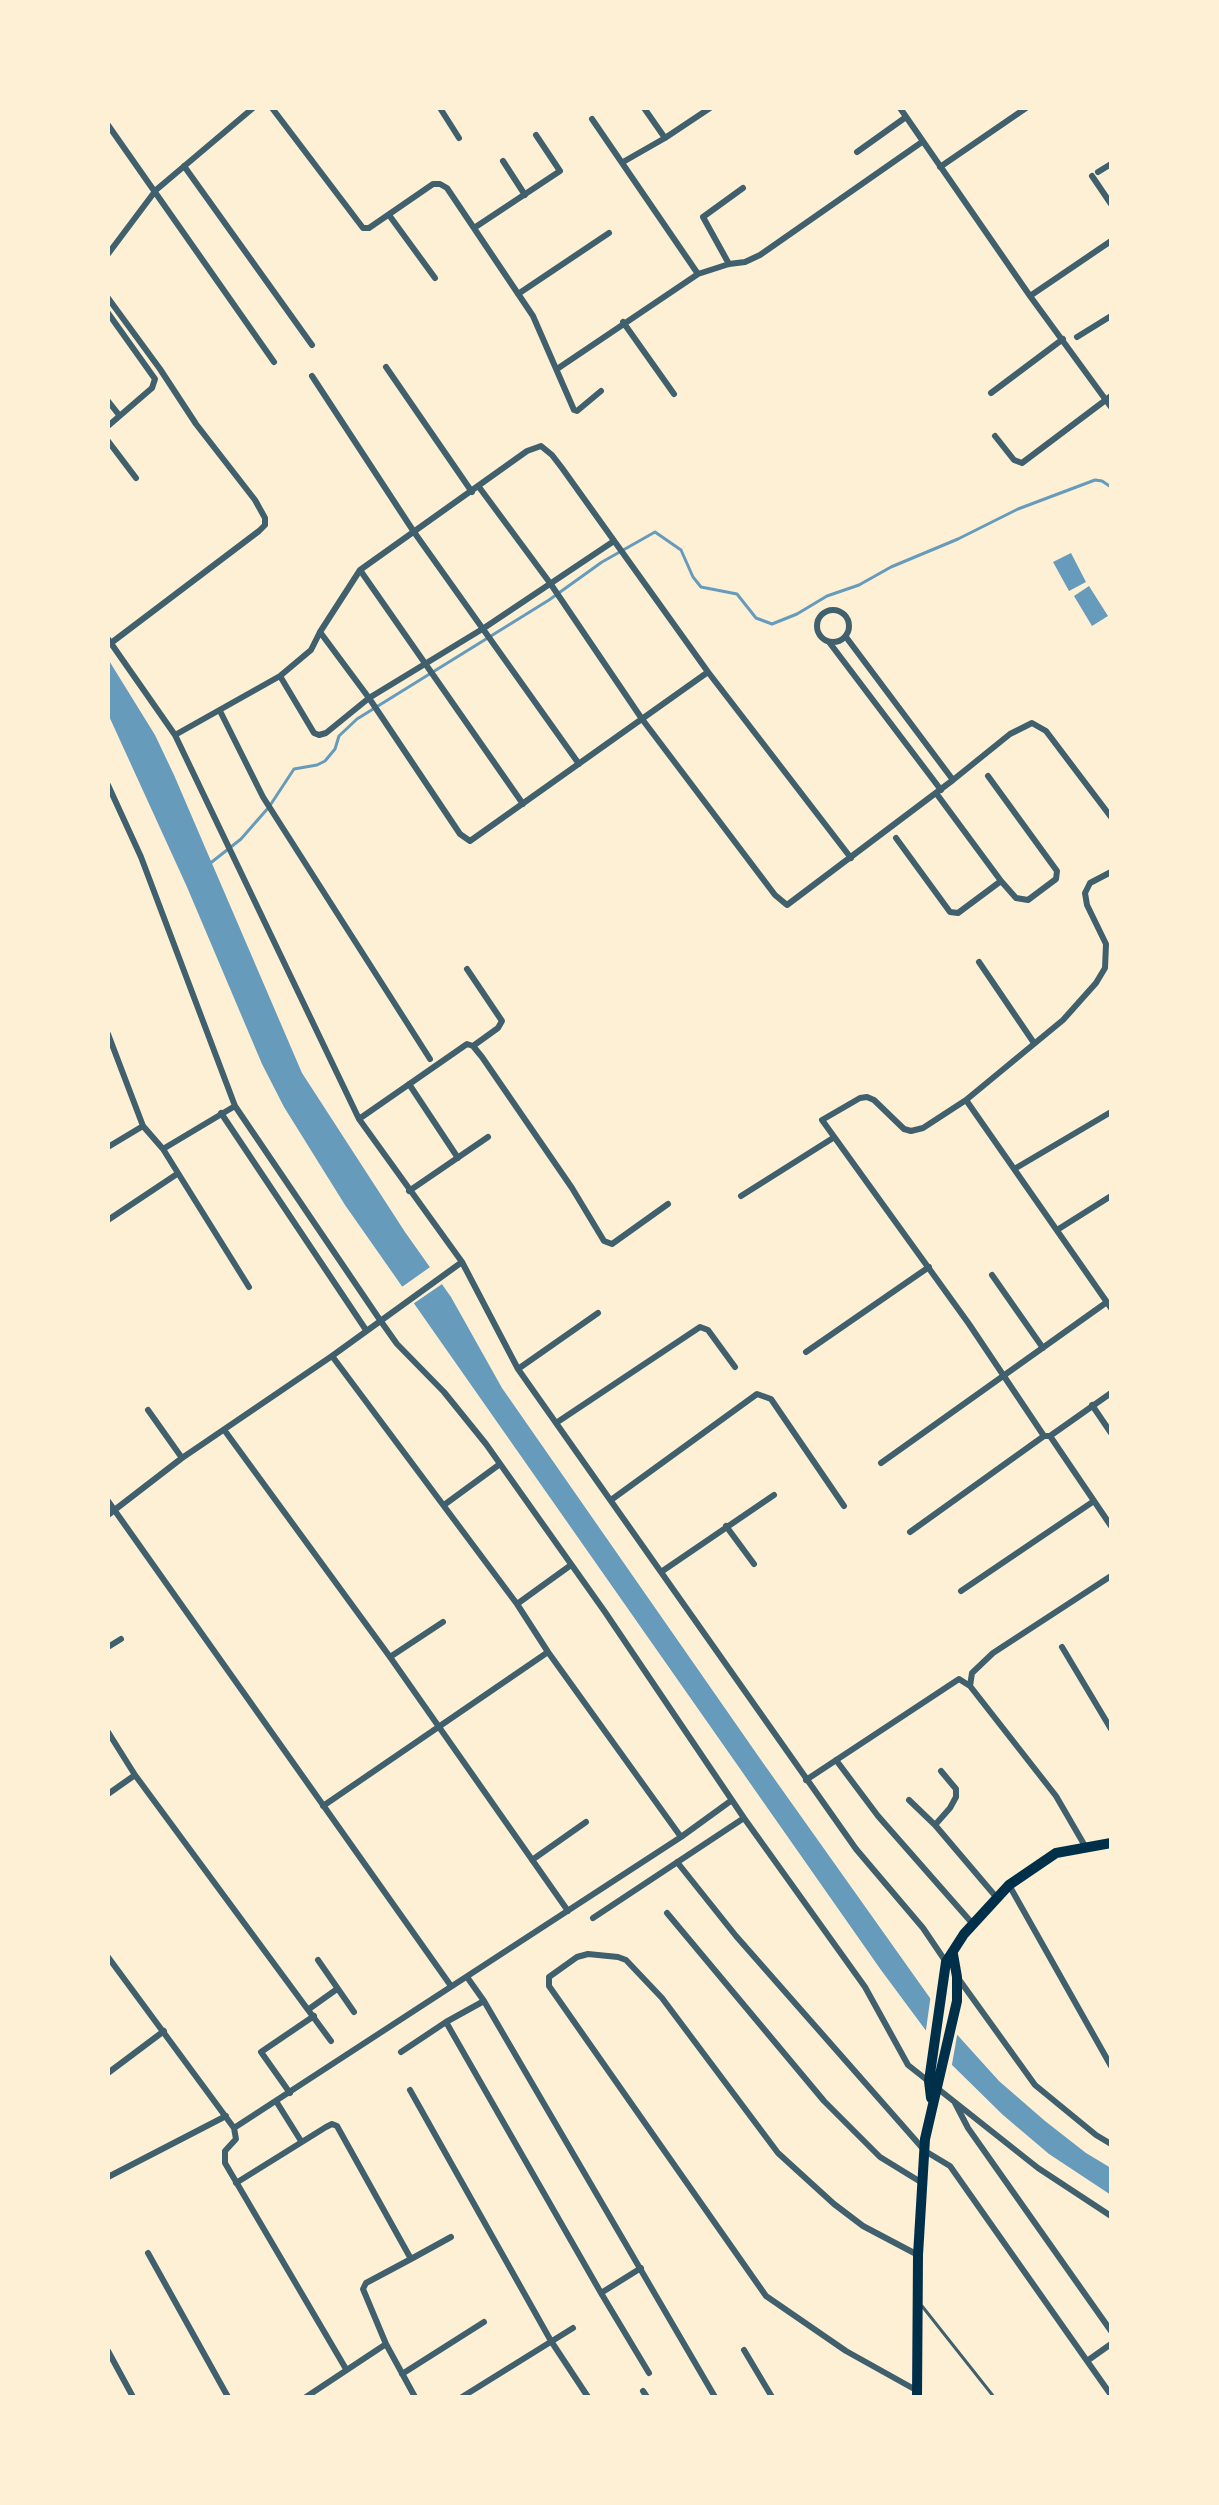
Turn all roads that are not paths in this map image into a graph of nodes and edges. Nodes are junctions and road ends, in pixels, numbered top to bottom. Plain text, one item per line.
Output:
1 (253, 108) edge
2 (272, 108) edge
3 (440, 108) edge
4 (644, 108) edge
5 (692, 108) edge
6 (710, 108) edge
7 (900, 108) edge
8 (1026, 108) edge
9 (697, 116) junction
10 (906, 117) junction
11 (592, 119) dead end
12 (108, 125) edge
13 (536, 135) dead end
14 (459, 138) dead end
15 (665, 138) junction
16 (922, 142) junction
17 (857, 152) dead end
18 (503, 161) dead end
19 (623, 162) junction
20 (1111, 164) edge
21 (184, 166) junction
22 (940, 167) junction
23 (743, 188) dead end
24 (156, 190) junction
25 (525, 195) junction
26 (1111, 204) edge
27 (389, 215) junction
28 (474, 228) junction
29 (609, 233) dead end
30 (1111, 241) edge
31 (109, 249) edge
32 (729, 264) junction
33 (698, 274) junction
34 (435, 278) dead end
35 (518, 294) junction
36 (1030, 296) junction
37 (108, 298) edge
38 (108, 313) edge
39 (1111, 316) edge
40 (623, 322) junction
41 (1077, 337) dead end
42 (1063, 339) junction
43 (312, 345) dead end
44 (274, 362) dead end
45 (386, 367) dead end
46 (557, 369) junction
47 (312, 376) dead end
48 (601, 391) dead end
49 (991, 393) dead end
50 (674, 394) dead end
51 (1108, 398) edge
52 (108, 401) edge
53 (1111, 407) edge
54 (119, 415) junction
55 (108, 426) edge
56 (995, 436) dead end
57 (108, 441) edge
58 (136, 478) dead end
59 (479, 487) junction
60 (472, 492) junction
61 (414, 532) junction
62 (615, 542) junction
63 (360, 570) junction
64 (552, 586) junction
65 (485, 631) junction
66 (320, 632) junction
67 (846, 637) junction
68 (109, 641) edge
69 (829, 642) junction
70 (427, 667) junction
71 (708, 672) junction
72 (280, 676) junction
73 (370, 700) junction
74 (220, 711) junction
75 (642, 719) junction
76 (175, 735) junction
77 (579, 764) junction
78 (988, 776) dead end
79 (953, 780) junction
80 (108, 785) edge
81 (939, 792) junction
82 (523, 804) junction
83 (1111, 817) edge
84 (896, 838) dead end
85 (851, 858) junction
86 (1111, 872) edge
87 (1001, 881) junction
88 (979, 962) dead end
89 (467, 969) dead end
90 (108, 1034) edge
91 (1034, 1043) junction
92 (473, 1046) junction
93 (430, 1059) dead end
94 (409, 1084) junction
95 (966, 1100) junction
96 (235, 1106) junction
97 (1111, 1112) edge
98 (221, 1113) junction
99 (359, 1119) junction
100 (143, 1126) junction
101 (488, 1137) dead end
102 (833, 1138) junction
103 (108, 1147) edge
104 (163, 1149) junction
105 (458, 1158) junction
106 (1016, 1168) junction
107 (177, 1174) junction
108 (409, 1191) junction
109 (741, 1196) dead end
110 (1111, 1196) edge
111 (668, 1204) dead end
112 (108, 1220) edge
113 (1057, 1230) junction
114 (462, 1262) junction
115 (929, 1267) junction
116 (992, 1275) dead end
117 (249, 1287) dead end
118 (1109, 1305) edge
119 (598, 1313) dead end
120 (382, 1318) junction
121 (366, 1330) junction
122 (1043, 1348) junction
123 (806, 1352) dead end
124 (332, 1356) junction
125 (735, 1367) dead end
126 (518, 1369) junction
127 (1005, 1377) junction
128 (1111, 1393) edge
129 (1092, 1405) junction
130 (148, 1410) dead end
131 (556, 1423) junction
132 (225, 1431) junction
133 (1111, 1433) edge
134 (1047, 1436) junction
135 (182, 1458) junction
136 (881, 1463) dead end
137 (500, 1464) junction
138 (774, 1495) dead end
139 (611, 1500) junction
140 (108, 1501) edge
141 (1094, 1501) junction
142 (444, 1505) junction
143 (844, 1506) dead end
144 (111, 1513) edge
145 (726, 1526) junction
146 (1111, 1526) edge
147 (910, 1532) dead end
148 (754, 1564) dead end
149 (571, 1565) junction
150 (661, 1572) junction
151 (1111, 1576) edge
152 (961, 1591) dead end
153 (517, 1604) junction
154 (443, 1622) dead end
155 (121, 1639) dead end
156 (108, 1647) edge
157 (1062, 1647) dead end
158 (548, 1652) junction
159 (390, 1657) junction
160 (970, 1686) junction
161 (438, 1725) junction
162 (1111, 1729) edge
163 (108, 1732) edge
164 (836, 1760) junction
165 (941, 1771) dead end
166 (135, 1775) junction
167 (806, 1780) junction
168 (108, 1794) edge
169 (732, 1800) junction
170 (909, 1800) dead end
171 (323, 1806) junction
172 (744, 1818) junction
173 (586, 1822) dead end
174 (935, 1825) junction
175 (681, 1837) junction
176 (1111, 1843) edge
177 (1085, 1846) junction
178 (532, 1860) junction
179 (677, 1862) junction
180 (1009, 1885) junction
181 (997, 1898) junction
182 (568, 1911) junction
183 (667, 1913) dead end
184 (593, 1918) dead end
185 (972, 1923) junction
186 (108, 1957) edge
187 (949, 1958) junction
188 (318, 1960) dead end
189 (467, 1977) junction
190 (957, 1977) junction
191 (451, 1986) junction
192 (337, 1989) junction
193 (484, 2001) junction
194 (309, 2009) junction
195 (354, 2012) dead end
196 (314, 2016) junction
197 (446, 2022) junction
198 (164, 2031) junction
199 (331, 2041) dead end
200 (401, 2052) dead end
201 (1111, 2066) edge
202 (108, 2073) edge
203 (933, 2081) junction
204 (410, 2090) dead end
205 (290, 2093) junction
206 (953, 2099) junction
207 (276, 2101) junction
208 (226, 2116) junction
209 (234, 2128) junction
210 (301, 2141) junction
211 (1111, 2144) edge
212 (925, 2151) junction
213 (108, 2177) edge
214 (236, 2183) junction
215 (924, 2184) junction
216 (1111, 2216) edge
217 (451, 2237) dead end
218 (148, 2253) dead end
219 (918, 2255) junction
220 (411, 2259) junction
221 (641, 2268) junction
222 (601, 2293) junction
223 (918, 2301) junction
224 (484, 2322) dead end
225 (573, 2328) dead end
226 (1111, 2331) edge
227 (551, 2341) junction
228 (386, 2344) junction
229 (1111, 2344) edge
230 (744, 2350) dead end
231 (108, 2351) edge
232 (1087, 2361) junction
233 (346, 2369) junction
234 (649, 2373) dead end
235 (402, 2374) junction
236 (916, 2394) edge
237 (1111, 2395) edge
238 (133, 2397) edge
239 (228, 2397) edge
240 (306, 2397) edge
241 (415, 2397) edge
242 (462, 2397) edge
243 (588, 2397) edge
244 (715, 2397) edge
245 (772, 2397) edge
246 (994, 2397) edge

1 - 21 street
2 - 27 street
3 - 14 street
4 - 15 street
5 - 9 street
6 - 9 street
7 - 10 street
8 - 22 street
9 - 15 street
10 - 16 street
10 - 17 street
11 - 19 street
12 - 24 street
13 - 25 street
15 - 19 street
16 - 22 street
16 - 32 street
18 - 25 street
19 - 33 street
20 - 26 street
21 - 24 street
21 - 43 street
22 - 36 street
23 - 32 street
24 - 31 street
24 - 44 street
25 - 28 street
27 - 28 street
27 - 34 street
28 - 35 street
29 - 35 street
30 - 36 street
32 - 33 street
33 - 40 street
35 - 46 street
36 - 42 street
37 - 68 street
38 - 54 street
39 - 41 street
40 - 46 street
40 - 50 street
42 - 49 street
42 - 51 street
45 - 60 street
46 - 48 street
47 - 61 street
51 - 53 street
51 - 56 street
52 - 54 street
54 - 55 street
57 - 58 street
59 - 60 street
59 - 62 street
59 - 64 street
60 - 61 street
61 - 63 street
61 - 65 street
62 - 64 street
62 - 71 street
63 - 66 street
63 - 70 street
64 - 65 street
64 - 75 street
65 - 70 street
65 - 77 street
66 - 72 street
66 - 73 street
67 - 69 street
67 - 69 street
67 - 79 street
68 - 76 street
69 - 81 street
70 - 73 street
70 - 82 street
71 - 75 street
71 - 85 street
72 - 73 street
72 - 74 street
73 - 82 street
74 - 76 street
74 - 93 street
75 - 77 street
75 - 85 street
76 - 99 street
77 - 82 street
78 - 87 street
79 - 81 street
79 - 83 street
80 - 96 street
81 - 85 street
81 - 87 street
84 - 87 street
86 - 91 street
88 - 91 street
89 - 92 street
90 - 100 street
91 - 95 street
92 - 94 street
92 - 111 street
94 - 99 street
94 - 105 street
95 - 102 street
95 - 106 street
96 - 98 street
96 - 120 street
97 - 106 street
98 - 104 street
98 - 121 street
99 - 108 street
100 - 103 street
100 - 104 street
101 - 105 street
102 - 109 street
102 - 115 street
104 - 107 street
105 - 108 street
106 - 113 street
107 - 112 street
107 - 117 street
108 - 114 street
110 - 113 street
113 - 118 street
114 - 120 street
114 - 126 street
115 - 123 street
115 - 127 street
116 - 122 street
118 - 122 street
119 - 126 street
120 - 121 street
120 - 137 street
121 - 124 street
122 - 127 street
124 - 132 street
124 - 142 street
125 - 131 street
126 - 131 street
127 - 134 street
127 - 136 street
128 - 129 street
129 - 133 street
129 - 134 street
130 - 135 street
131 - 139 street
132 - 135 street
132 - 159 street
134 - 141 street
134 - 147 street
135 - 144 street
137 - 142 street
137 - 149 street
138 - 145 street
139 - 143 street
139 - 150 street
140 - 144 street
141 - 146 street
141 - 152 street
142 - 153 street
144 - 171 street
145 - 148 street
145 - 150 street
149 - 153 street
149 - 169 street
150 - 167 street
151 - 160 street
153 - 158 street
154 - 159 street
155 - 156 street
157 - 162 street
158 - 161 street
158 - 175 street
159 - 161 street
160 - 164 street
160 - 177 street
161 - 171 street
161 - 178 street
163 - 166 street
164 - 167 street
164 - 185 street
165 - 174 street
166 - 168 street
166 - 194 street
167 - 187 street
169 - 172 street
169 - 175 street
170 - 174 street
171 - 191 street
172 - 179 street
172 - 203 street
173 - 178 street
174 - 181 street
175 - 182 street
176 - 177 main road
177 - 180 main road
178 - 182 street
179 - 184 street
179 - 212 street
180 - 181 main road
180 - 201 street
181 - 185 main road
182 - 189 street
183 - 215 street
185 - 187 main road
186 - 198 street
187 - 190 main road
187 - 203 main road
188 - 192 street
189 - 191 street
189 - 193 street
190 - 203 main road
190 - 211 street
191 - 205 street
192 - 194 street
192 - 195 street
193 - 197 street
193 - 221 street
194 - 196 street
196 - 199 street
196 - 205 street
197 - 200 street
197 - 222 street
198 - 202 street
198 - 208 street
203 - 206 street
203 - 212 main road
204 - 227 street
205 - 207 street
206 - 216 street
206 - 226 street
207 - 209 street
207 - 210 street
208 - 209 street
208 - 213 street
209 - 214 street
210 - 214 street
210 - 220 street
212 - 215 main road
212 - 232 street
214 - 233 street
215 - 219 main road
217 - 220 street
218 - 239 street
219 - 223 main road
219 - 236 street
220 - 228 street
221 - 222 street
221 - 244 street
222 - 234 street
223 - 236 main road
223 - 246 lane
224 - 235 street
225 - 227 street
227 - 242 street
227 - 243 street
228 - 233 street
228 - 235 street
229 - 232 street
230 - 245 street
231 - 238 street
232 - 237 street
233 - 240 street
235 - 241 street

